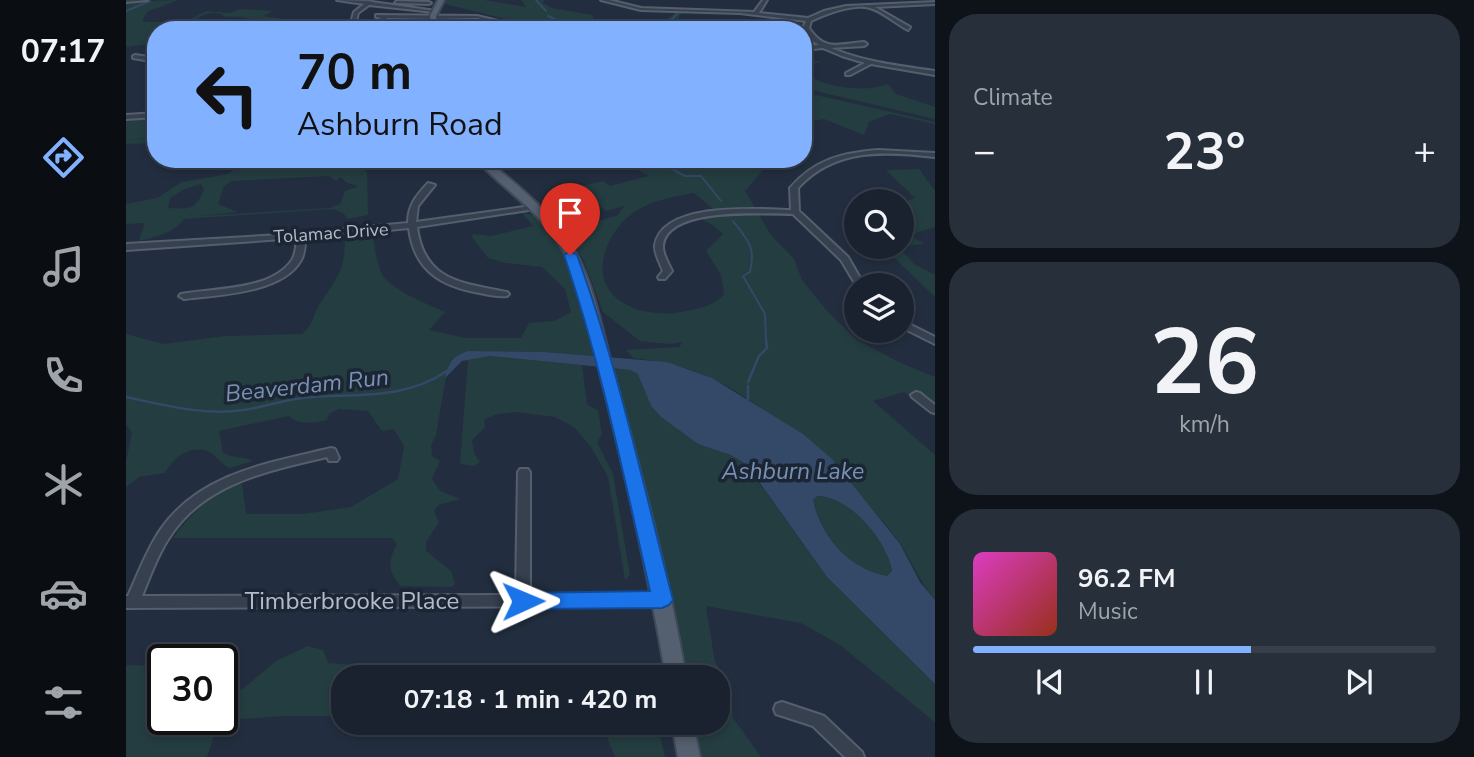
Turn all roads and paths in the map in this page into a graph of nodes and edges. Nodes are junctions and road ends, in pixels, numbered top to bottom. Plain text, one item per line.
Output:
1 (145, 0) edge
2 (340, 0) edge
3 (374, 0) edge
4 (441, 0) edge
5 (603, 0) edge
6 (765, 0) edge
7 (859, 0) edge
8 (126, 1) edge
9 (696, 3) dead end
10 (935, 3) edge
11 (368, 4) junction
12 (429, 4) dead end
13 (868, 5) junction
14 (388, 6) junction
15 (704, 11) junction
16 (756, 13) junction
17 (386, 15) junction
18 (378, 16) dead end
19 (433, 16) junction
20 (411, 19) joint
21 (809, 20) joint
22 (354, 21) edge
23 (378, 21) edge
24 (434, 21) edge
25 (495, 21) edge
26 (908, 28) dead end
27 (812, 37) edge
28 (864, 44) dead end
29 (824, 46) junction
30 (812, 47) edge
31 (135, 57) dead end
32 (147, 59) edge
33 (871, 62) junction
34 (935, 73) edge
35 (848, 74) dead end
36 (147, 116) edge
37 (126, 117) edge
38 (935, 155) edge
39 (490, 168) edge
40 (431, 185) dead end
41 (534, 206) junction
42 (795, 212) junction
43 (413, 226) junction
44 (301, 235) junction
45 (126, 247) edge
46 (853, 273) edge
47 (662, 277) dead end
48 (504, 294) dead end
49 (184, 296) dead end
50 (914, 330) edge
51 (935, 341) edge
52 (916, 395) dead end
53 (935, 410) edge
54 (333, 458) dead end
55 (524, 472) dead end
56 (662, 600) junction
57 (523, 601) junction
58 (130, 602) edge
59 (674, 665) edge
60 (782, 709) dead end
61 (686, 735) edge
62 (690, 757) edge
63 (856, 757) edge

1 - 8 street
2 - 11 street
3 - 11 street
4 - 19 main road
5 - 15 street
6 - 16 street
7 - 13 street
9 - 15 street
10 - 13 street
11 - 14 street
11 - 22 street
12 - 14 street
13 - 21 street
13 - 26 street
14 - 19 street
15 - 16 street
16 - 21 street
17 - 18 street
17 - 20 street
17 - 23 street
19 - 20 street
19 - 24 main road
19 - 25 street
27 - 29 street
28 - 29 street
29 - 30 street
29 - 33 street
31 - 32 street
33 - 34 street
33 - 35 street
36 - 37 street
38 - 42 street
39 - 41 main road
40 - 43 street
41 - 43 street, Tolamac Drive
41 - 56 main road
42 - 46 street
42 - 47 street
43 - 44 street, Tolamac Drive
43 - 48 street
44 - 45 street, Tolamac Drive
44 - 49 street
50 - 51 street
52 - 53 street
54 - 58 street
55 - 57 street
56 - 57 street, Timberbrooke Place
56 - 59 main road
57 - 58 street, Timberbrooke Place
60 - 63 street
61 - 62 main road

